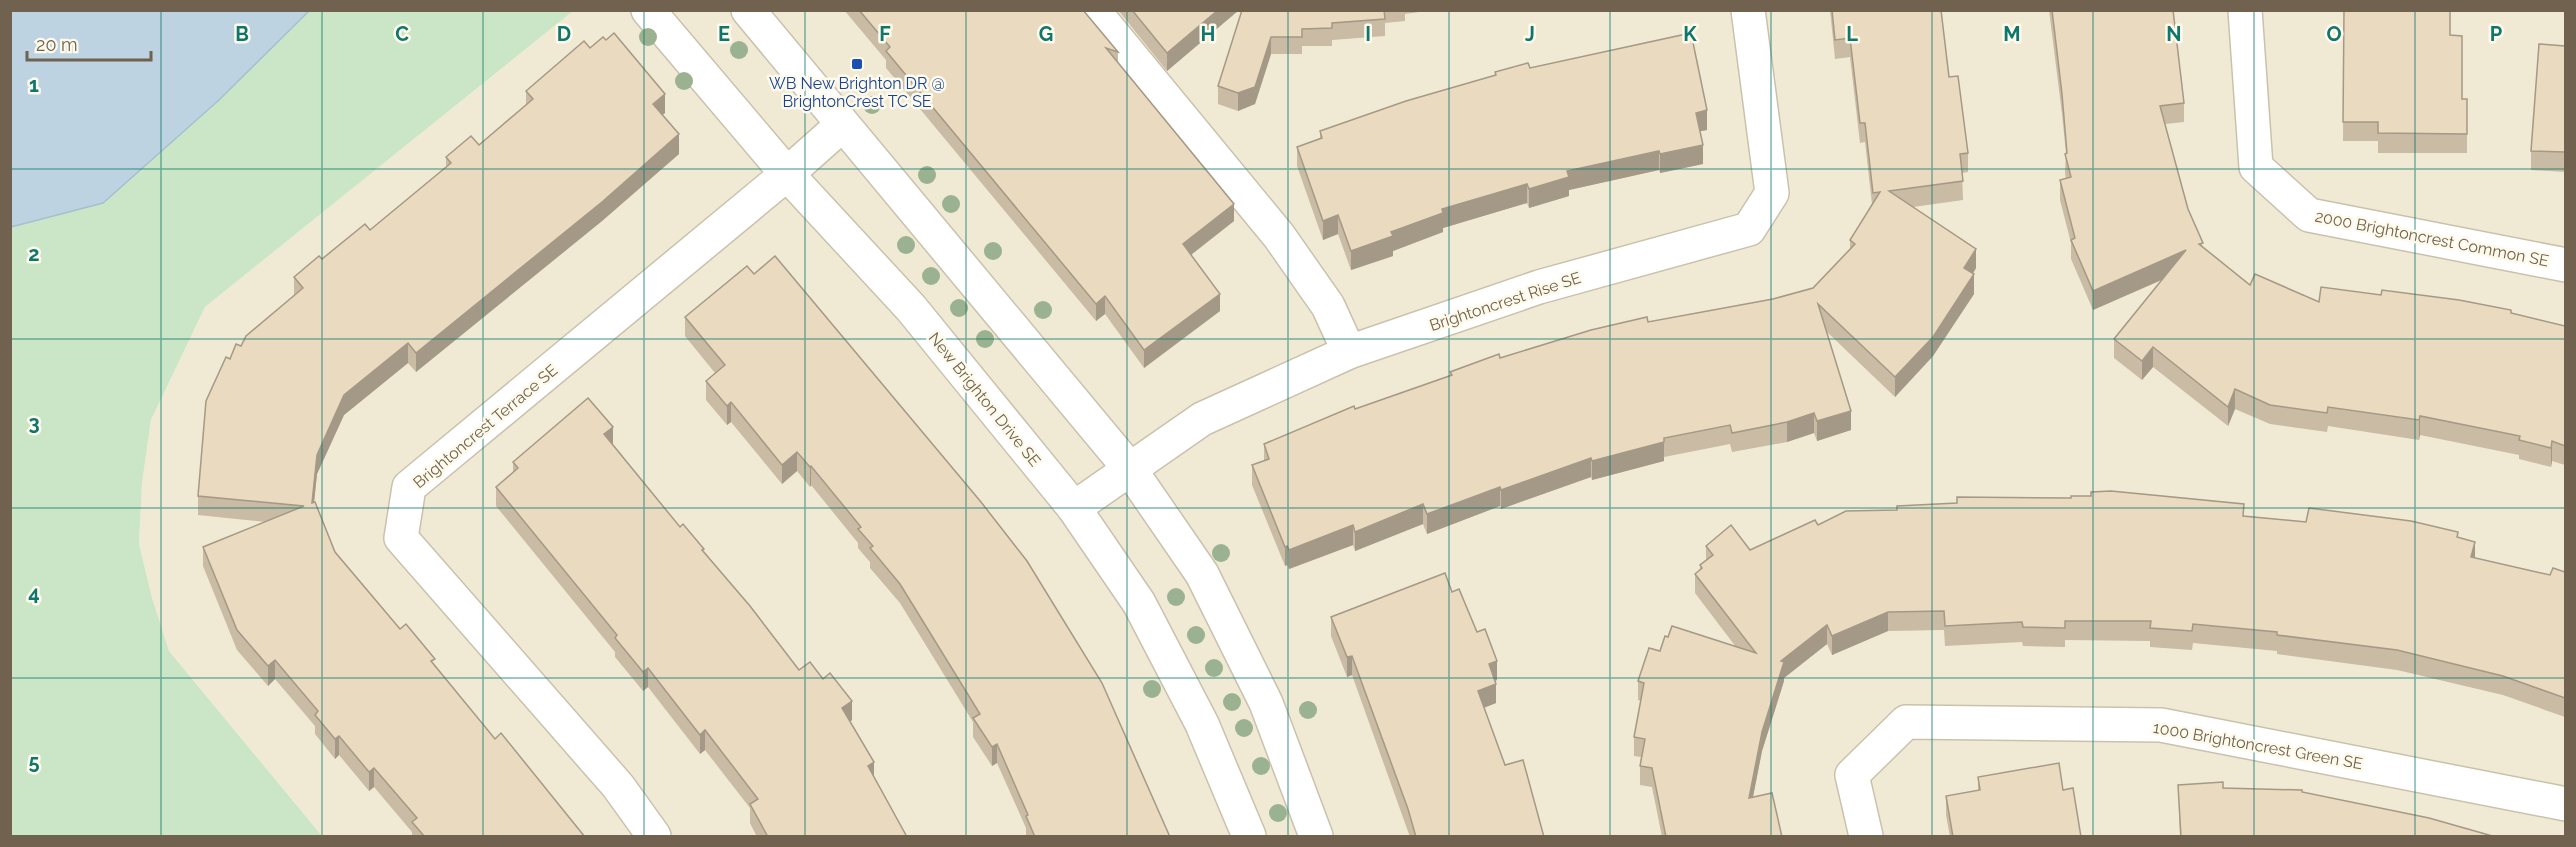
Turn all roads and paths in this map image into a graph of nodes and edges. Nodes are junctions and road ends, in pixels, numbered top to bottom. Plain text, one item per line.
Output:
1 (648, 10) edge
2 (748, 10) edge
3 (1093, 10) edge
4 (1748, 10) edge
5 (2245, 10) edge
6 (842, 125) junction
7 (787, 174) junction
8 (2565, 265) edge
9 (1349, 352) junction
10 (1129, 468) junction
11 (1074, 508) junction
12 (2565, 804) edge
13 (654, 837) edge
14 (1249, 837) edge
15 (1316, 837) edge
16 (1866, 837) edge

1 - 7 street, New Brighton Drive SE
2 - 6 street
3 - 9 street
4 - 9 street, Brightoncrest Rise SE
5 - 8 street, 2000 Brightoncrest Common SE
6 - 7 street, Brightoncrest Terrace SE
6 - 10 street
7 - 11 street, New Brighton Drive SE
7 - 13 street, Brightoncrest Terrace SE
9 - 10 street, Brightoncrest Rise SE
10 - 11 street, Brightoncrest Rise SE
10 - 15 street
11 - 14 street, New Brighton Drive SE
12 - 16 street, 1000 Brightoncrest Green SE

